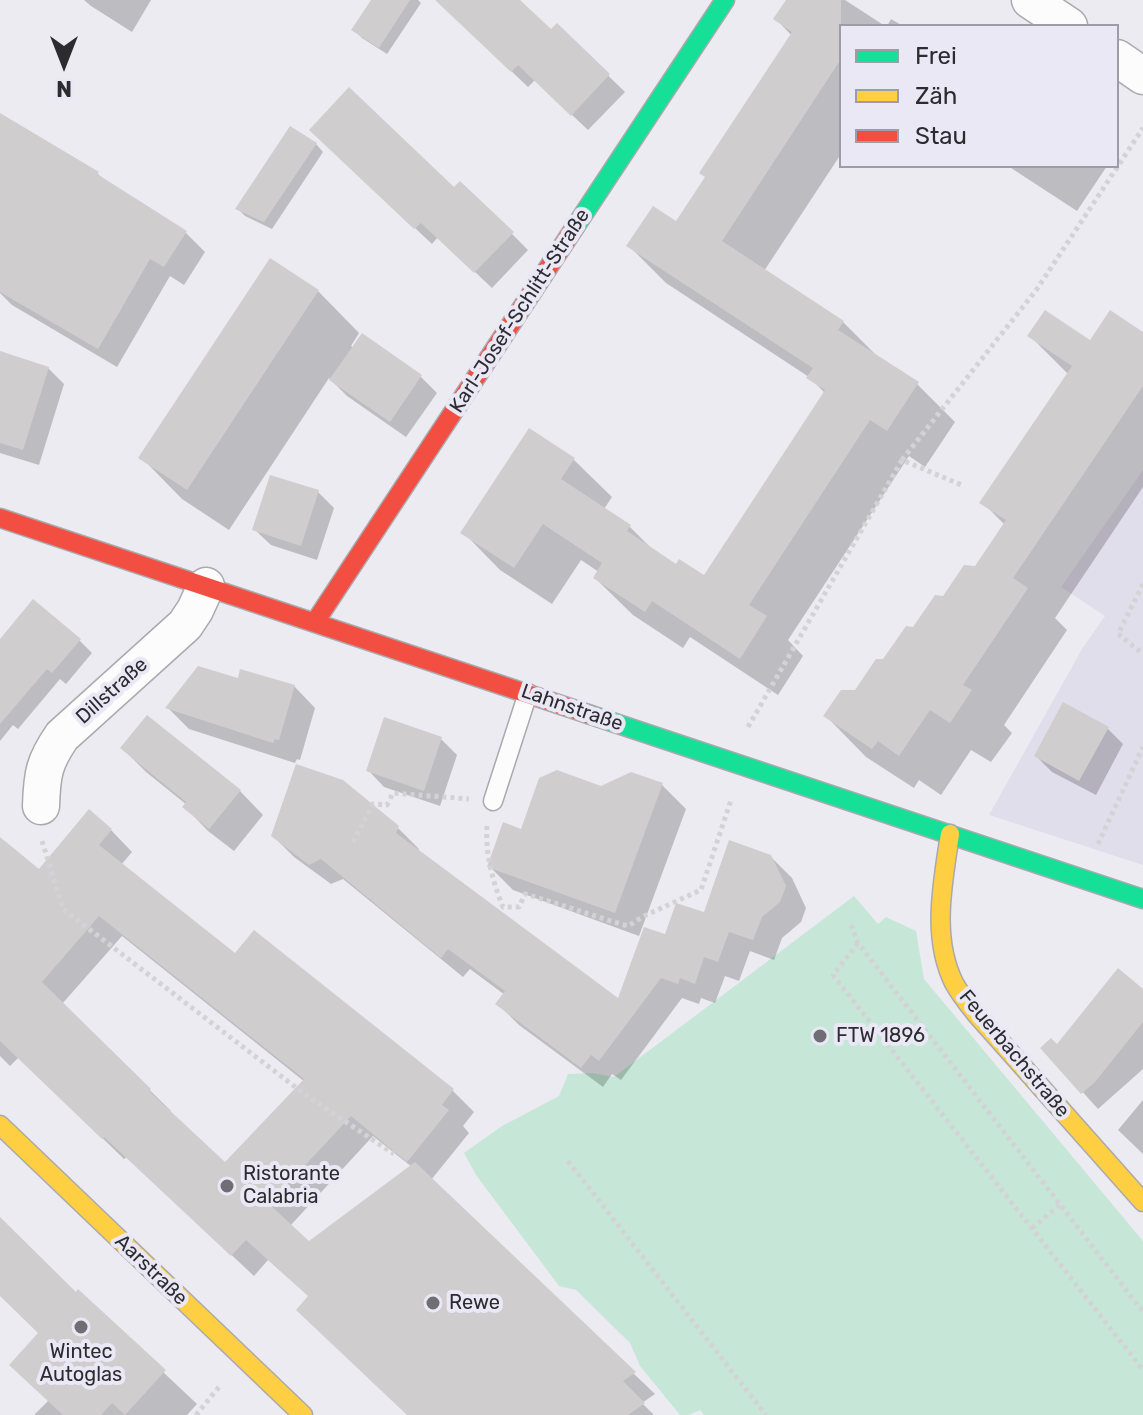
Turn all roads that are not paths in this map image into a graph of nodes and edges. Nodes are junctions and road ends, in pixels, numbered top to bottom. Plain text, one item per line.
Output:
1 (725, 0) edge
2 (1119, 59) edge
3 (1143, 76) edge
4 (0, 518) edge
5 (206, 586) junction
6 (315, 622) junction
7 (528, 693) junction
8 (493, 801) road end
9 (41, 806) road end
10 (950, 834) junction
11 (1143, 899) edge
12 (0, 1125) edge
13 (1143, 1202) edge
14 (303, 1415) edge

1 - 6 street, Karl-Josef-Schlitt-Straße
2 - 3 street
4 - 5 street, Lahnstraße
5 - 6 street, Lahnstraße
5 - 9 street, Dillstraße
6 - 7 street, Lahnstraße
7 - 8 lane
7 - 10 street, Lahnstraße
10 - 11 street, Lahnstraße
10 - 13 street, Feuerbachstraße
12 - 14 street, Aarstraße

